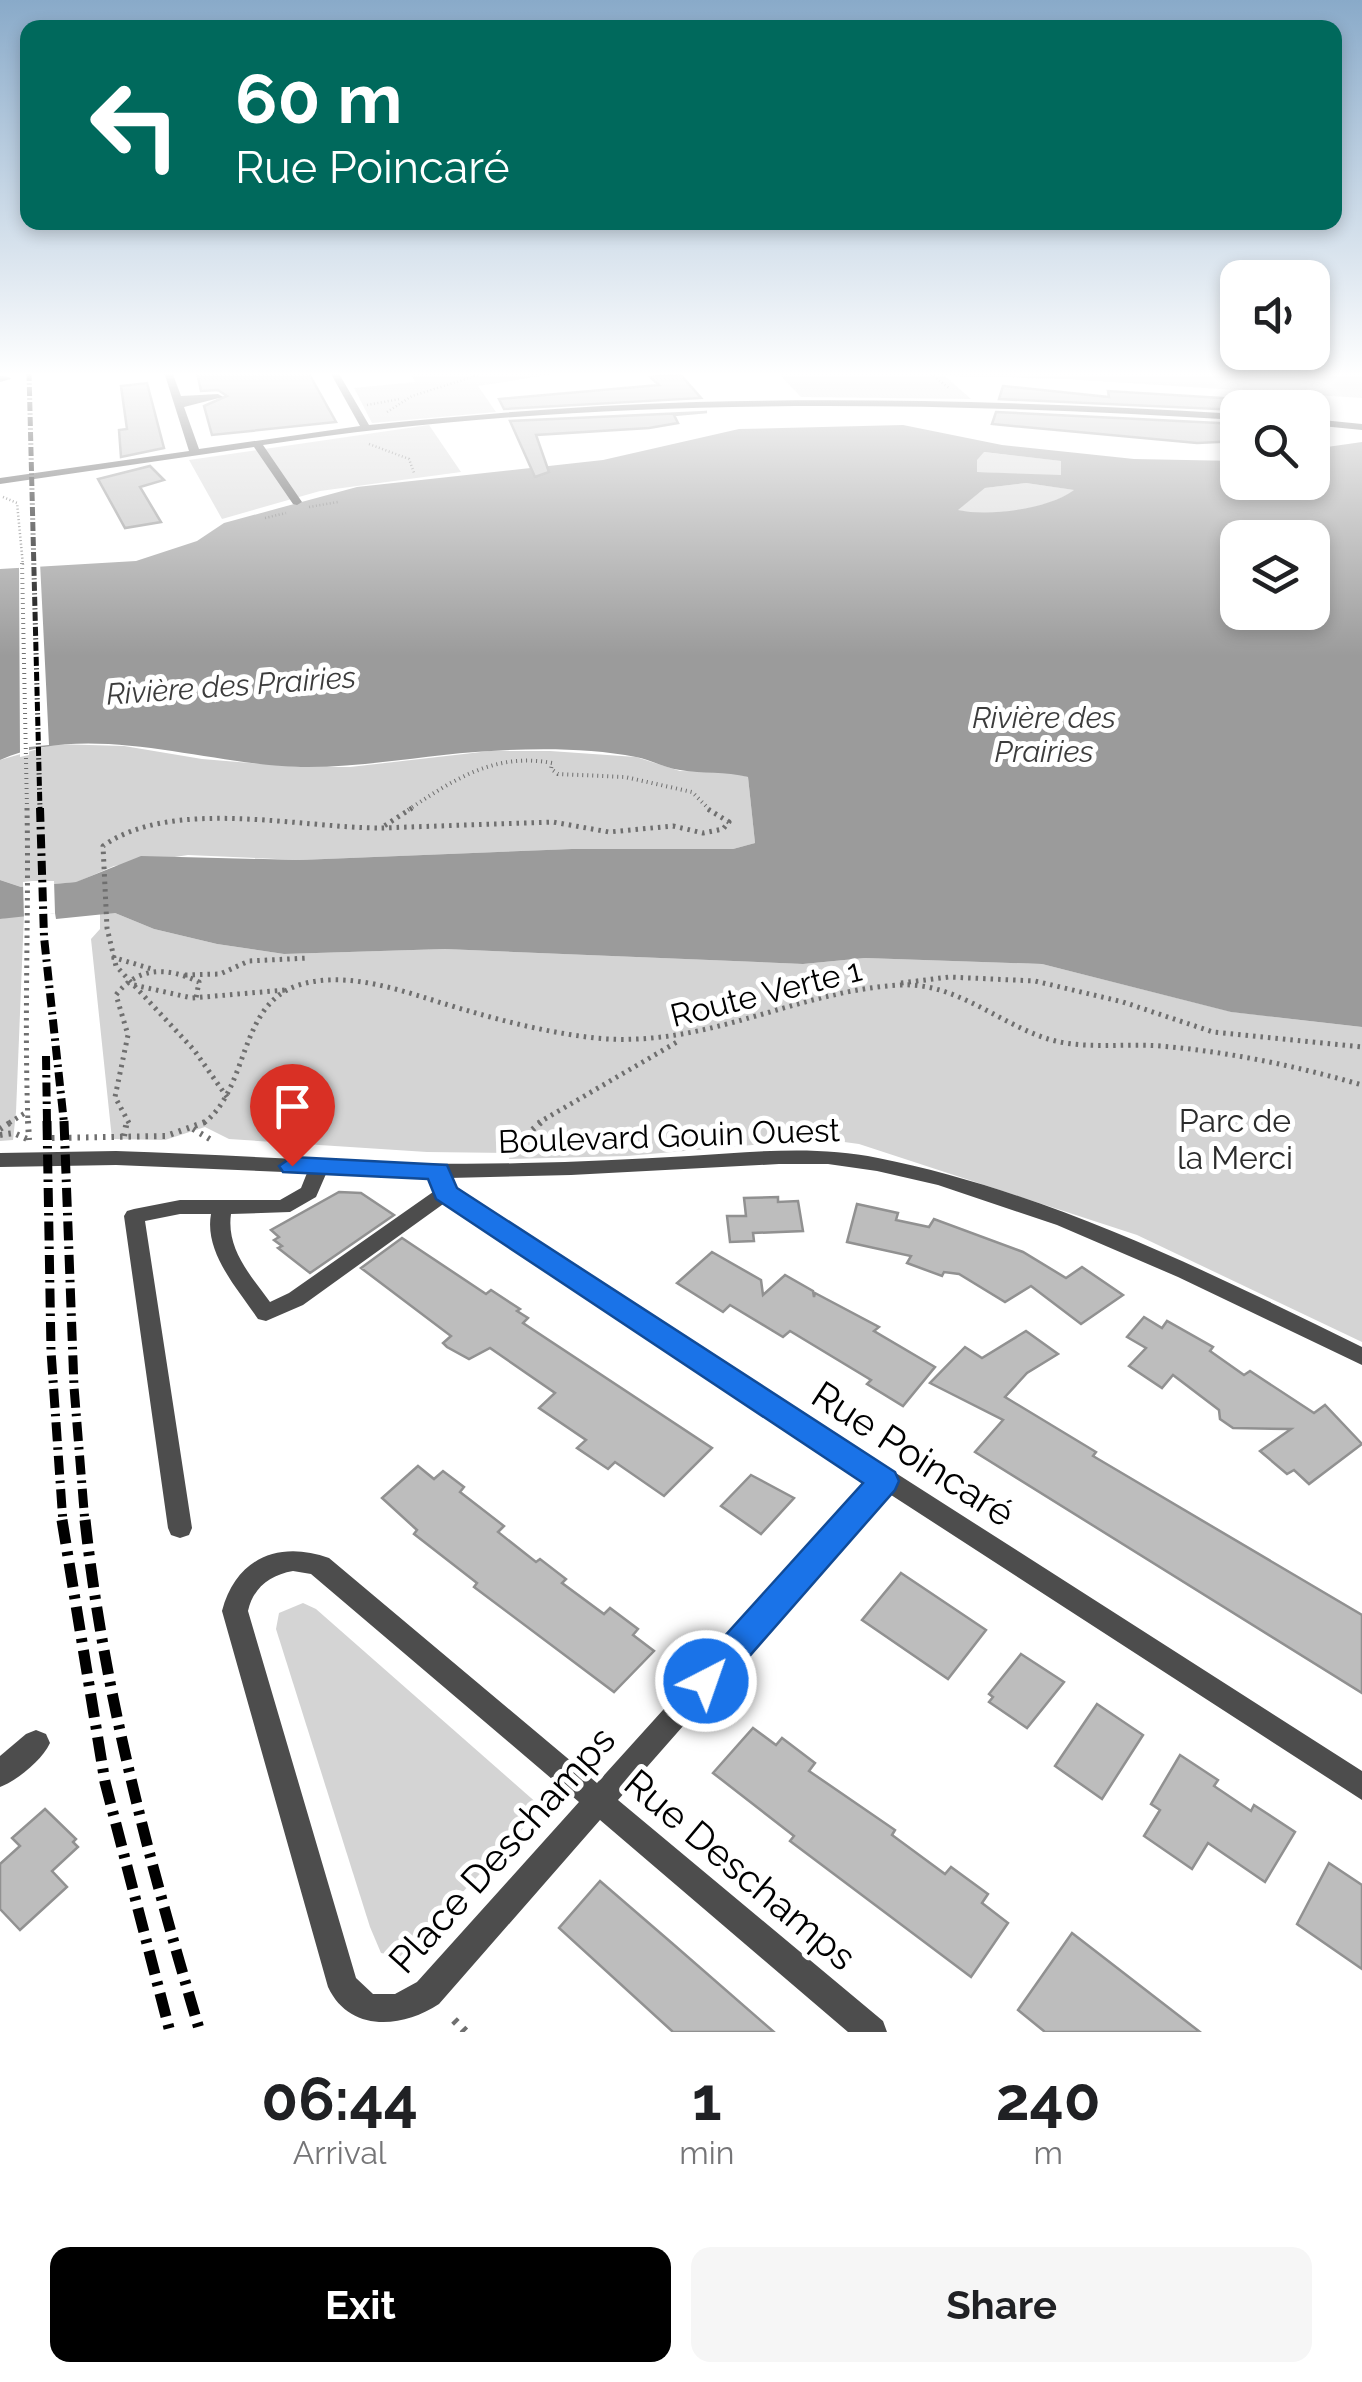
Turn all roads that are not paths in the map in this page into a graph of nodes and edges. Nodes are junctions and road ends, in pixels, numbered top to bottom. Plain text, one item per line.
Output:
1 (99, 467) edge
2 (275, 467) edge
3 (0, 481) edge
4 (301, 501) road end
5 (0, 1160) edge
6 (319, 1168) junction
7 (442, 1182) junction
8 (222, 1207) junction
9 (1362, 1357) edge
10 (884, 1481) junction
11 (180, 1528) dead end
12 (274, 1565) joint
13 (36, 1743) dead end
14 (0, 1774) edge
15 (1362, 1788) edge
16 (600, 1800) junction
17 (872, 2032) edge

1 - 3 street
2 - 4 street
5 - 6 street, Boulevard Gouin Ouest
6 - 7 street, Boulevard Gouin Ouest
6 - 8 street
7 - 8 street
7 - 9 street, Boulevard Gouin Ouest
7 - 10 street, Rue Poincaré
8 - 11 street
10 - 15 street, Rue Poincaré
10 - 16 street, Place Deschamps
12 - 16 street, Rue Deschamps
12 - 16 street, Place Deschamps
13 - 14 street
16 - 17 street, Rue Deschamps

